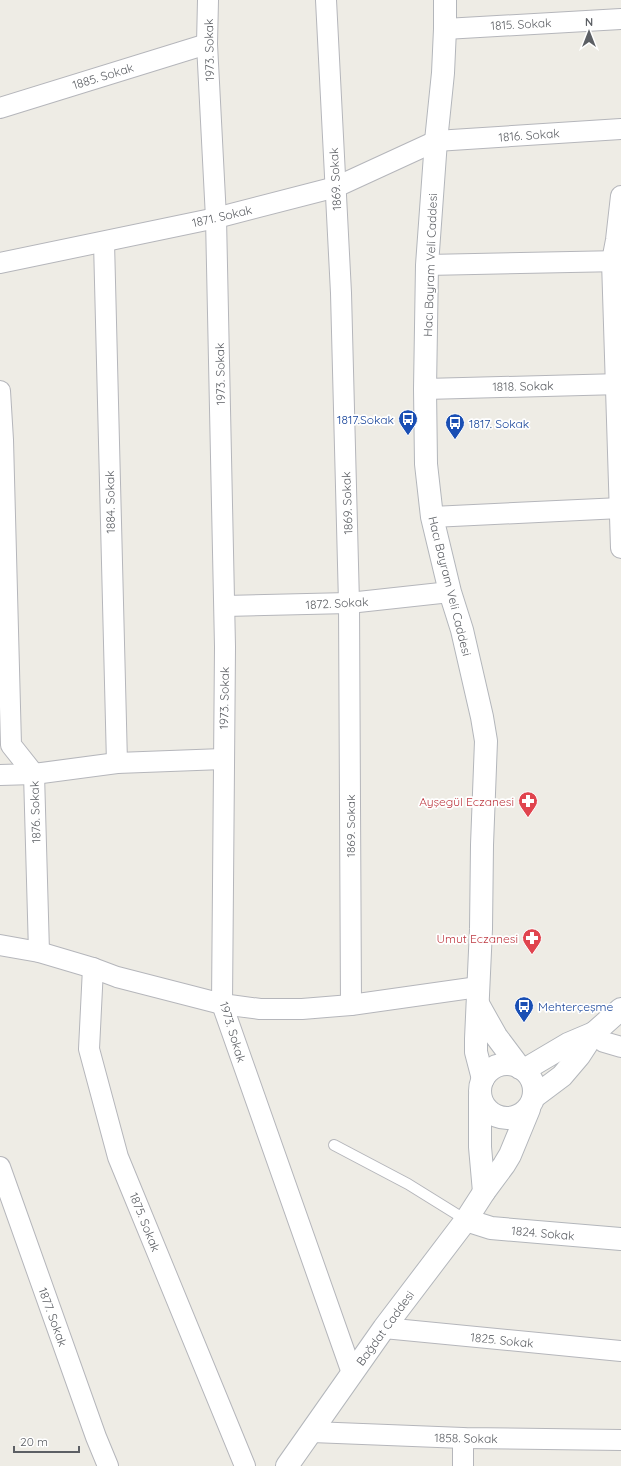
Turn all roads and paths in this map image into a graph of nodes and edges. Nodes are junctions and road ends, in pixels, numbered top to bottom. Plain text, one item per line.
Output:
1 (208, 0) edge
2 (326, 0) edge
3 (445, 0) edge
4 (621, 19) edge
5 (445, 29) junction
6 (207, 44) junction
7 (0, 108) edge
8 (621, 129) edge
9 (436, 141) junction
10 (336, 187) junction
11 (621, 196) edge
12 (216, 218) junction
13 (104, 242) junction
14 (617, 261) edge
15 (0, 263) edge
16 (427, 265) junction
17 (619, 384) edge
18 (426, 389) junction
19 (0, 391) edge
20 (620, 508) edge
21 (432, 517) junction
22 (621, 548) edge
23 (450, 592) junction
24 (349, 604) junction
25 (225, 606) junction
26 (223, 759) junction
27 (117, 763) junction
28 (34, 774) junction
29 (0, 775) edge
30 (0, 945) edge
31 (39, 952) junction
32 (93, 968) junction
33 (478, 996) junction
34 (222, 1004) junction
35 (351, 1005) junction
36 (621, 1009) edge
37 (594, 1033) junction
38 (621, 1047) edge
39 (522, 1069) junction
40 (481, 1088) junction
41 (531, 1103) junction
42 (334, 1145) dead end
43 (0, 1167) edge
44 (484, 1192) junction
45 (466, 1220) junction
46 (621, 1239) edge
47 (384, 1328) junction
48 (621, 1352) edge
49 (352, 1373) junction
50 (312, 1432) junction
51 (463, 1438) junction
52 (621, 1440) edge
53 (108, 1466) edge
54 (245, 1466) edge
55 (287, 1466) edge
56 (463, 1466) edge

1 - 6 street, 1973. Sokak
2 - 10 street, 1869. Sokak
3 - 5 main road, Hacı Bayram Veli Caddesi
4 - 5 street, 1815. Sokak
5 - 9 main road, Hacı Bayram Veli Caddesi
6 - 7 street, 1885. Sokak
6 - 12 street, 1973. Sokak
8 - 9 street, 1816. Sokak
9 - 10 street, 1871. Sokak
9 - 16 main road, Hacı Bayram Veli Caddesi
10 - 12 street, 1871. Sokak
10 - 24 street, 1869. Sokak
11 - 14 street
12 - 13 street, 1871. Sokak
12 - 25 street, 1973. Sokak
13 - 15 street, 1871. Sokak
13 - 27 street, 1884. Sokak
14 - 16 street
14 - 17 street
16 - 18 main road, Hacı Bayram Veli Caddesi
17 - 18 street, 1818. Sokak
17 - 20 street
18 - 21 main road, Hacı Bayram Veli Caddesi
19 - 28 street, 1876. Sokak
20 - 21 street
20 - 22 street
21 - 23 main road, Hacı Bayram Veli Caddesi
23 - 24 street, 1872. Sokak
23 - 33 main road, Hacı Bayram Veli Caddesi
24 - 25 street, 1872. Sokak
24 - 35 street, 1869. Sokak
25 - 26 street, 1973. Sokak
26 - 27 street
26 - 34 street, 1973. Sokak
27 - 28 street
28 - 29 street
28 - 31 street, 1876. Sokak
30 - 31 street
31 - 32 street
32 - 34 street
32 - 54 street, 1875. Sokak
33 - 35 street
33 - 39 main road
33 - 40 main road, Hacı Bayram Veli Caddesi
34 - 35 street
34 - 49 street, 1973. Sokak
36 - 37 main road
37 - 38 street
37 - 39 main road
37 - 41 main road
39 - 40 main road
39 - 41 main road
40 - 41 main road
40 - 44 main road
41 - 44 main road, Bağdat Caddesi
42 - 45 lane
43 - 53 street, 1877. Sokak
44 - 45 main road, Bağdat Caddesi
45 - 46 main road, 1824. Sokak
45 - 47 main road, Bağdat Caddesi
47 - 48 street, 1825. Sokak
47 - 49 main road, Bağdat Caddesi
49 - 50 main road, Bağdat Caddesi
50 - 51 street, 1858. Sokak
50 - 55 main road, Bağdat Caddesi
51 - 52 street, 1858. Sokak
51 - 56 street

